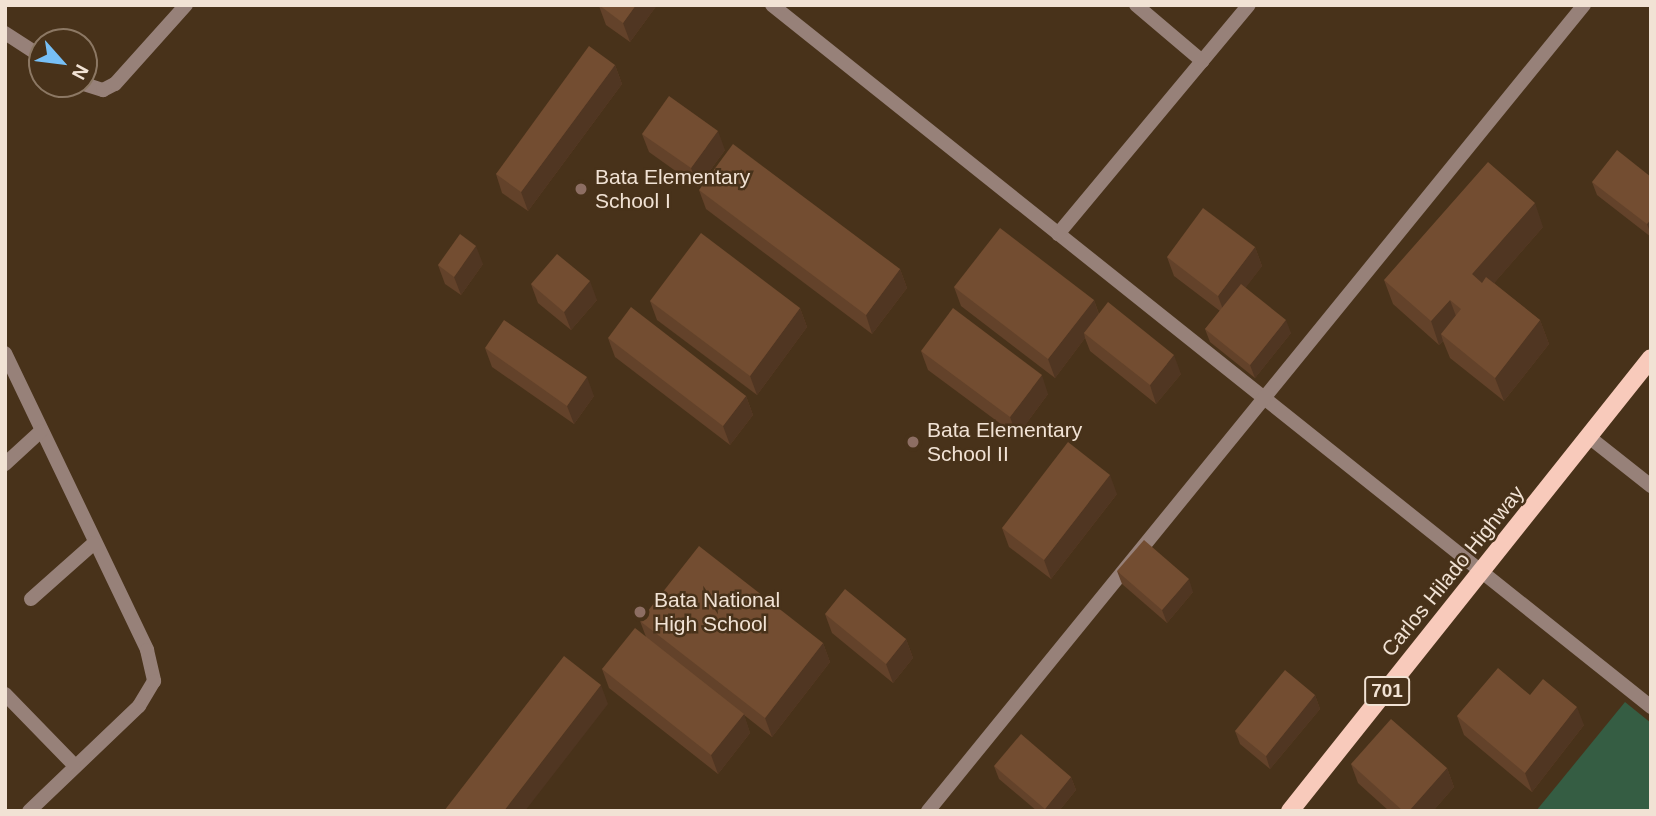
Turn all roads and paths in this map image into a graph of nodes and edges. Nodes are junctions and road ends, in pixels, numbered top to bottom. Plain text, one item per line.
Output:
1 (186, 5) edge
2 (772, 5) edge
3 (1136, 5) edge
4 (1250, 5) edge
5 (1584, 5) edge
6 (5, 33) edge
7 (28, 48) edge
8 (1202, 61) junction
9 (98, 88) edge
10 (1058, 234) junction
11 (5, 353) edge
12 (1651, 358) edge
13 (1263, 398) junction
14 (41, 431) junction
15 (1589, 437) junction
16 (5, 464) edge
17 (1651, 486) edge
18 (94, 543) junction
19 (1483, 570) junction
20 (31, 599) dead end
21 (5, 694) edge
22 (1651, 707) edge
23 (74, 765) junction
24 (29, 811) edge
25 (928, 811) edge
26 (1290, 811) edge

1 - 9 street
2 - 10 street
3 - 8 street
4 - 8 street
5 - 13 street
6 - 7 street
8 - 10 street
10 - 13 street
11 - 14 street
12 - 15 main road, Carlos Hilado Highway / 701
13 - 19 street
13 - 25 street
14 - 16 street
14 - 18 street
15 - 17 street
15 - 19 main road, Carlos Hilado Highway / 701
18 - 20 street
18 - 23 street
19 - 22 street
19 - 26 main road, Carlos Hilado Highway / 701
21 - 23 street
23 - 24 street

